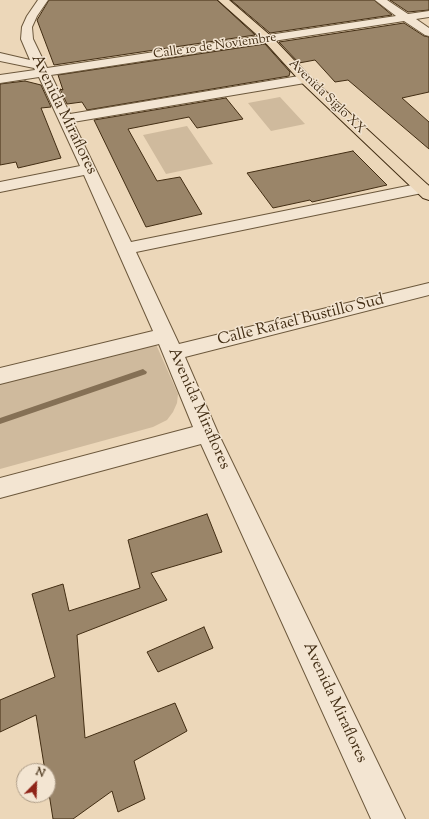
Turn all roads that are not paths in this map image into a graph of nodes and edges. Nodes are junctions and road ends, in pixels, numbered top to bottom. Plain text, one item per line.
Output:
1 (43, 0) edge
2 (223, 0) edge
3 (238, 0) edge
4 (380, 0) edge
5 (429, 14) edge
6 (407, 18) junction
7 (429, 33) edge
8 (274, 38) junction
9 (0, 57) edge
10 (309, 64) dead end
11 (40, 69) junction
12 (0, 79) edge
13 (305, 79) junction
14 (66, 119) junction
15 (89, 169) junction
16 (0, 188) edge
17 (425, 192) edge
18 (125, 249) junction
19 (429, 289) edge
20 (169, 344) junction
21 (0, 376) edge
22 (207, 433) junction
23 (0, 488) edge
24 (388, 819) edge

1 - 11 street, Avenida Miraflores
2 - 8 highway, Avenida Siglo XX
3 - 8 highway, Avenida Siglo XX
4 - 6 street
5 - 6 street, Calle 10 de Noviembre
6 - 7 street
6 - 8 street, Calle 10 de Noviembre
8 - 10 highway, Avenida Siglo XX
8 - 11 street, Calle 10 de Noviembre
8 - 13 highway, Avenida Siglo XX
9 - 11 street
11 - 12 street, Calle 10 de Noviembre
11 - 14 street, Avenida Miraflores
13 - 14 street
13 - 17 highway, Avenida Siglo XX
14 - 15 street, Avenida Miraflores
15 - 16 street
15 - 18 street, Avenida Miraflores
17 - 18 street
18 - 20 street, Avenida Miraflores
19 - 20 street, Calle Rafael Bustillo Sud
20 - 21 street, Calle Rafael Bustillo Sud
20 - 22 street, Avenida Miraflores
22 - 23 street
22 - 24 street, Avenida Miraflores

